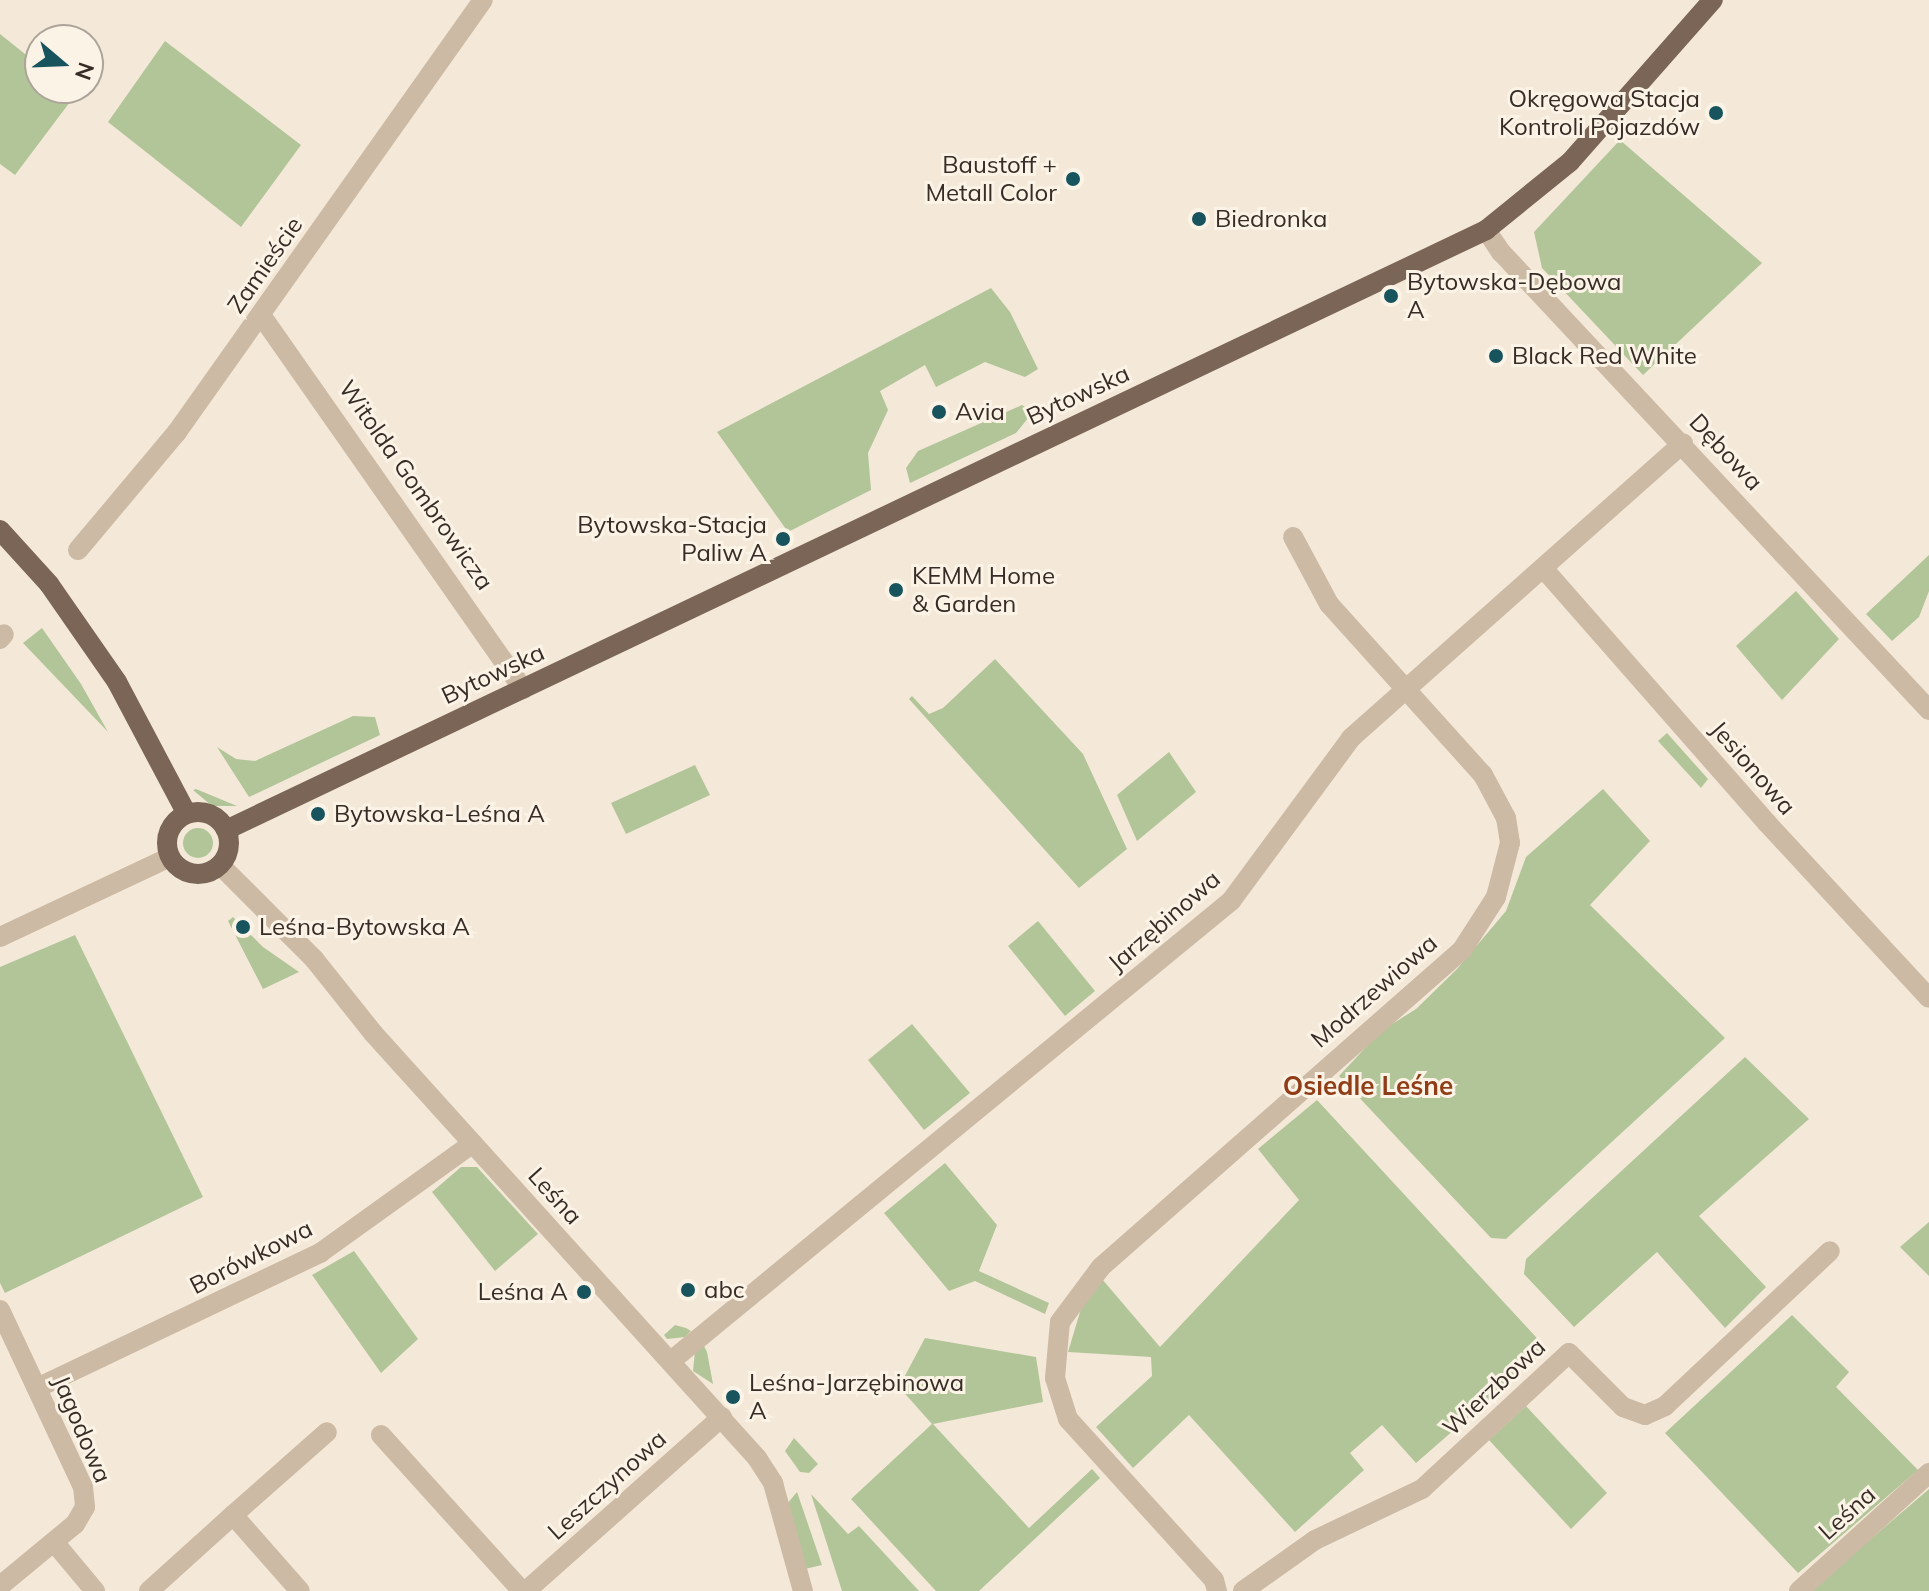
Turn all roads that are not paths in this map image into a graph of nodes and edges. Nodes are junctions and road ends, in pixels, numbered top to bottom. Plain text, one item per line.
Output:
1 (483, 0) edge
2 (1713, 0) edge
3 (1486, 230) junction
4 (261, 315) junction
5 (1683, 443) junction
6 (0, 530) edge
7 (1293, 537) dead end
8 (78, 550) dead end
9 (1543, 568) junction
10 (523, 689) junction
11 (1404, 689) junction
12 (1929, 710) edge
13 (187, 814) junction
14 (226, 830) junction
15 (170, 857) junction
16 (220, 865) junction
17 (0, 937) edge
18 (1929, 997) edge
19 (473, 1143) junction
20 (1830, 1251) dead end
21 (0, 1310) edge
22 (671, 1361) junction
23 (37, 1388) junction
24 (722, 1417) junction
25 (327, 1432) dead end
26 (381, 1435) dead end
27 (1929, 1473) edge
28 (233, 1515) junction
29 (54, 1542) junction
30 (0, 1586) edge
31 (95, 1591) edge
32 (149, 1591) edge
33 (300, 1591) edge
34 (524, 1591) edge
35 (803, 1591) edge
36 (1217, 1591) edge
37 (1243, 1591) edge
38 (1799, 1591) edge

1 - 4 street, Zamieście
2 - 3 main road, Bytowska
3 - 5 street, Dębowa
3 - 10 main road, Bytowska
4 - 8 street, Zamieście
4 - 10 street, Witolda Gombrowicza
5 - 9 street, Jarzębinowa
5 - 12 street, Dębowa
6 - 13 main road
7 - 11 street, Modrzewiowa
9 - 11 street, Jarzębinowa
9 - 18 street, Jesionowa
10 - 14 main road, Bytowska
11 - 22 street, Jarzębinowa
11 - 36 street, Modrzewiowa
13 - 14 main road
13 - 15 main road
14 - 16 main road
15 - 16 main road
15 - 17 street
16 - 19 street, Leśna
19 - 22 street, Leśna
19 - 23 street, Borówkowa
20 - 37 street, Wierzbowa
21 - 23 street, Jagodowa
22 - 24 street, Leśna
23 - 29 street, Jagodowa
24 - 34 street, Leszczynowa
24 - 35 street, Leśna
25 - 28 street
26 - 34 street, Leszczynowa
27 - 38 street, Leśna
28 - 32 street
28 - 33 street
29 - 30 street, Jagodowa
29 - 31 street

